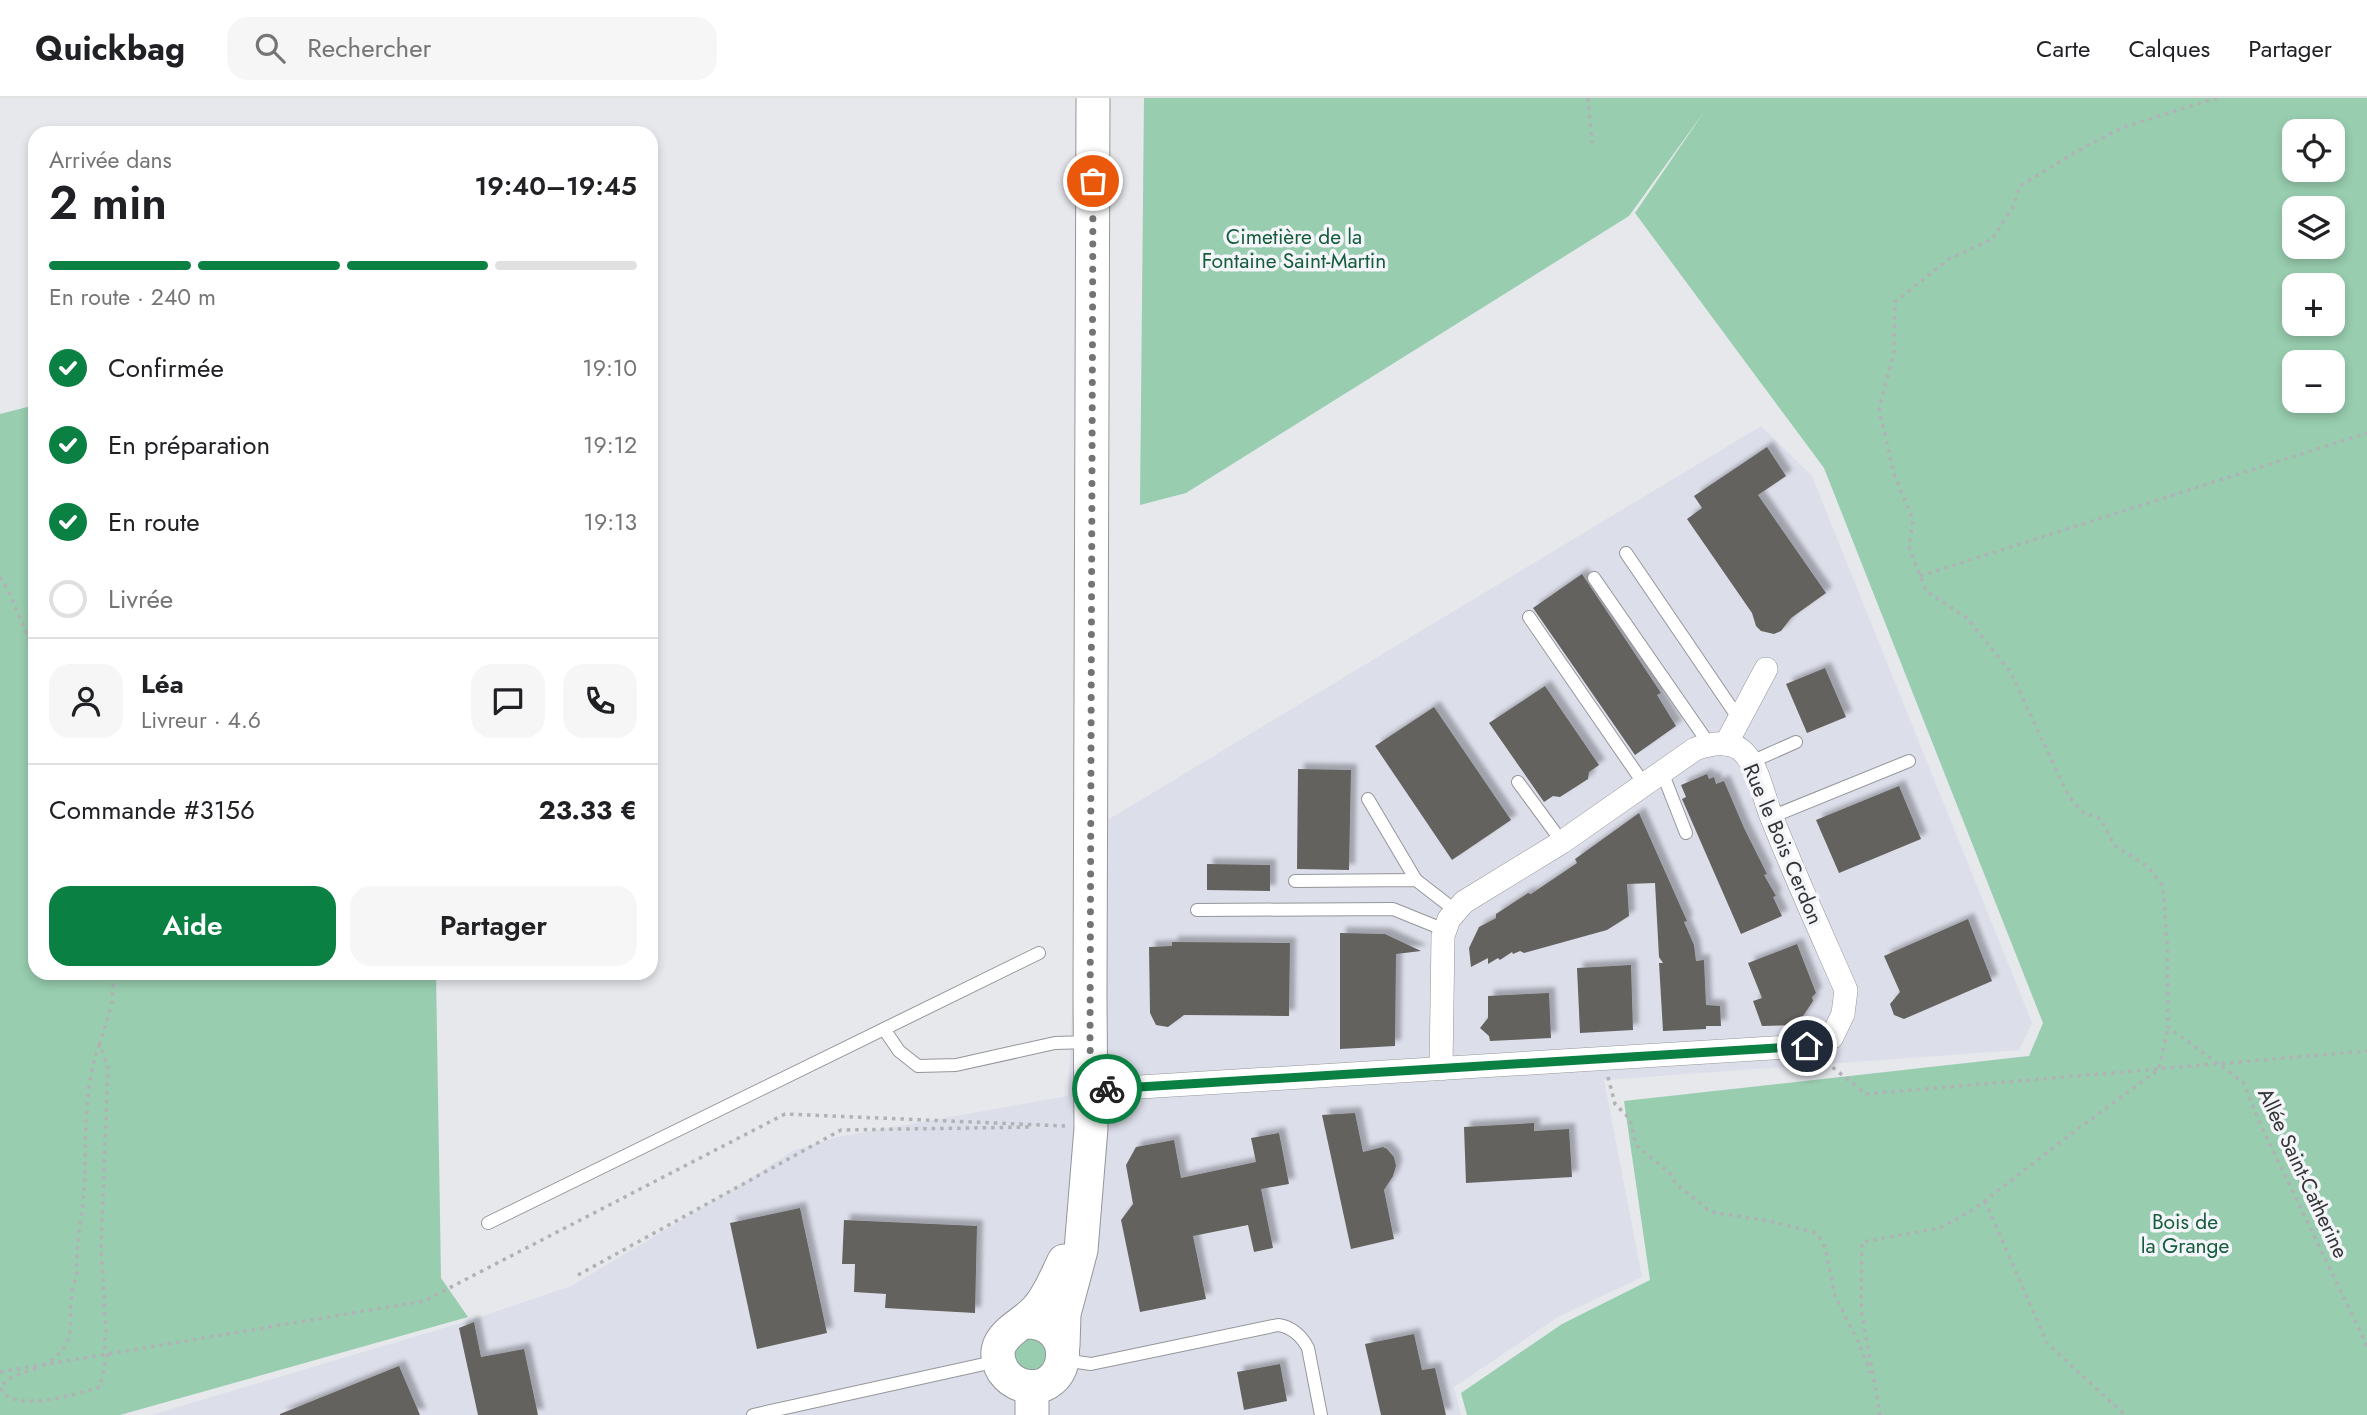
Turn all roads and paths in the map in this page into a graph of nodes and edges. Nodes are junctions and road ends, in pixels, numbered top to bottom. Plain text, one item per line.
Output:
1 (1093, 98) edge
2 (1588, 98) edge
3 (2217, 98) edge
4 (1592, 143) dead end
5 (2367, 433) edge
6 (1626, 553) dead end
7 (1920, 576) junction
8 (0, 577) edge
9 (1594, 579) dead end
10 (1529, 617) dead end
11 (28, 636) edge
12 (1766, 670) dead end
13 (1739, 719) junction
14 (1796, 742) dead end
15 (1717, 744) junction
16 (1909, 761) dead end
17 (1751, 762) junction
18 (1653, 778) junction
19 (1518, 782) dead end
20 (1368, 799) dead end
21 (1771, 817) junction
22 (1686, 833) dead end
23 (1562, 842) junction
24 (1416, 880) junction
25 (1295, 881) dead end
26 (1197, 910) dead end
27 (1450, 920) junction
28 (1039, 953) dead end
29 (114, 980) edge
30 (2168, 1027) junction
31 (884, 1028) junction
32 (1090, 1042) junction
33 (100, 1044) junction
34 (1807, 1046) junction
35 (2367, 1051) edge
36 (1605, 1060) junction
37 (2216, 1064) junction
38 (1441, 1069) junction
39 (2159, 1069) junction
40 (1091, 1090) junction
41 (1985, 1201) junction
42 (1082, 1220) junction
43 (488, 1223) dead end
44 (578, 1275) dead end
45 (1025, 1322) junction
46 (2367, 1346) edge
47 (1063, 1353) junction
48 (107, 1355) junction
49 (999, 1361) junction
50 (40, 1366) junction
51 (0, 1372) edge
52 (1874, 1385) junction
53 (1032, 1401) edge
54 (753, 1415) edge
55 (1321, 1415) edge
56 (1878, 1415) edge
57 (2125, 1415) edge

1 - 32 main road
2 - 4 path
3 - 7 path
5 - 7 path
6 - 13 lane
7 - 30 path
8 - 11 path
9 - 15 lane
10 - 18 lane
12 - 13 street
13 - 15 street
14 - 17 lane
15 - 17 street, Rue le Bois Cerdon
15 - 18 street
16 - 21 lane
17 - 21 street, Rue le Bois Cerdon
18 - 22 lane
18 - 23 street
19 - 23 lane
20 - 24 lane
21 - 34 street, Rue le Bois Cerdon
23 - 27 street
24 - 25 lane
24 - 27 lane
26 - 27 lane
27 - 38 street
28 - 31 lane
29 - 33 path
30 - 37 path, Allée Saint-Catherine
30 - 39 path
31 - 32 lane
31 - 43 lane
32 - 40 main road
33 - 48 path
33 - 50 path
34 - 36 street, Rue le Bois Cerdon
34 - 39 path
35 - 37 path
36 - 38 street, Rue le Bois Cerdon
36 - 52 path
37 - 39 path
37 - 46 path, Allée Saint-Catherine
38 - 40 street, Rue le Bois Cerdon
39 - 41 path
40 - 42 main road
41 - 52 path
41 - 57 path
42 - 45 main road
42 - 47 main road
44 - 48 path
45 - 47 main road
45 - 49 main road
47 - 53 main road
47 - 55 lane
48 - 50 path
48 - 50 path
49 - 53 main road
49 - 54 lane
50 - 51 path
52 - 56 path

